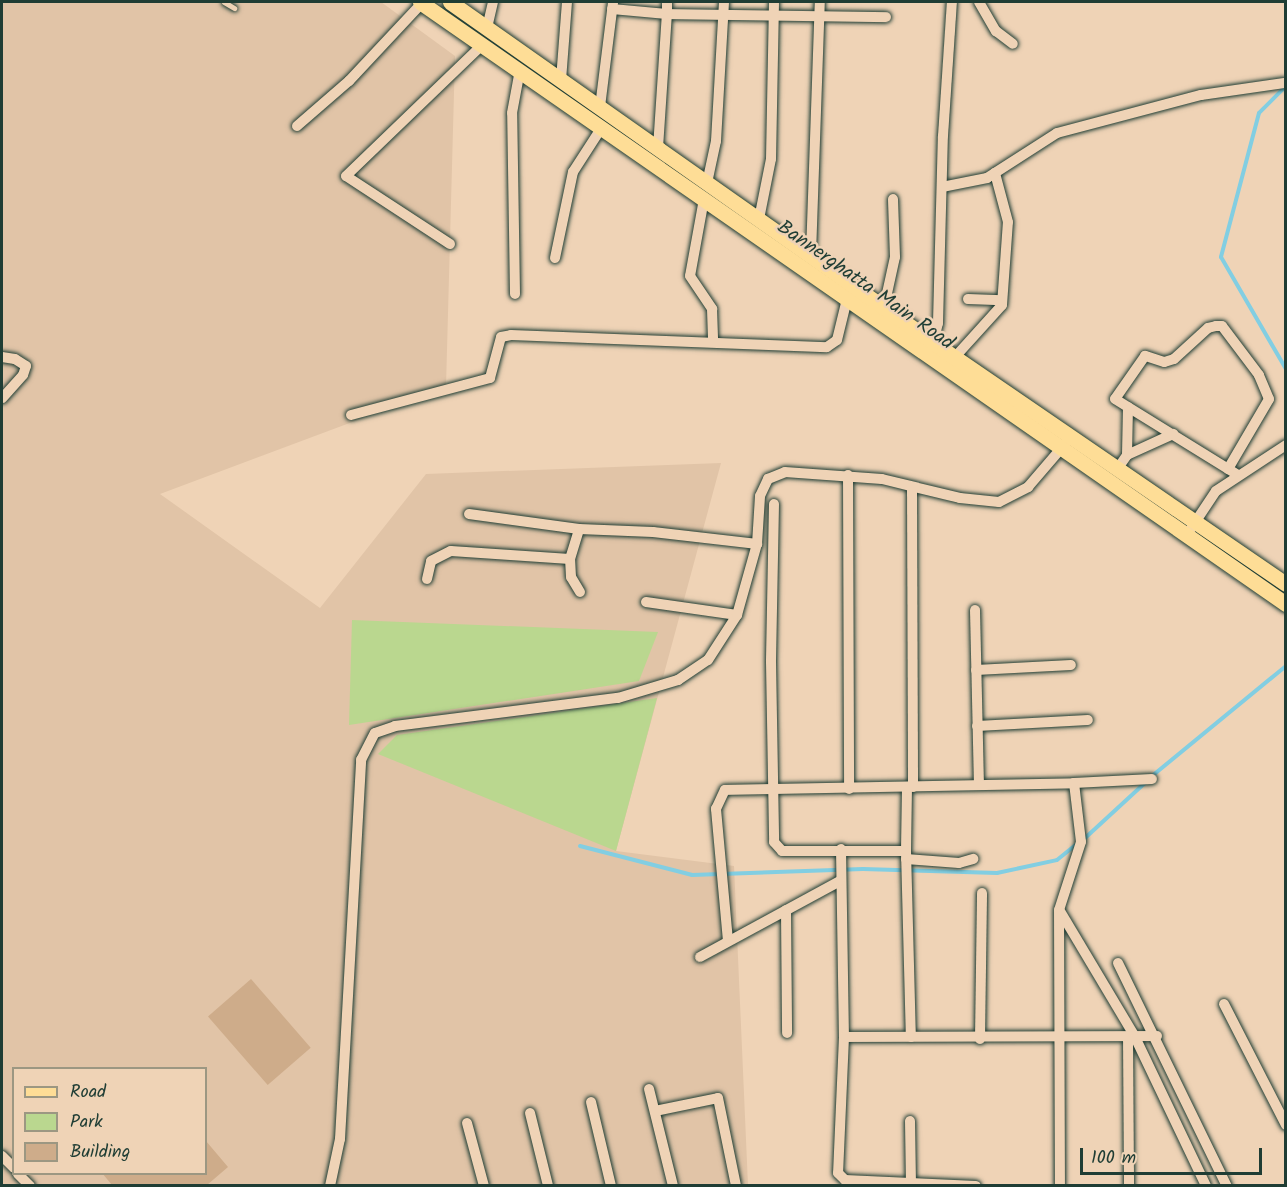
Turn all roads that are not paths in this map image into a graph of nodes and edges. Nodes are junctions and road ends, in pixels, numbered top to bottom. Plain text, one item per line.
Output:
1 (224, 2) edge
2 (421, 2) edge
3 (450, 2) edge
4 (493, 2) edge
5 (567, 2) edge
6 (667, 2) edge
7 (724, 2) edge
8 (774, 2) edge
9 (820, 2) edge
10 (952, 2) edge
11 (979, 2) edge
12 (613, 5) edge
13 (234, 8) dead end
14 (666, 14) junction
15 (723, 15) junction
16 (774, 15) junction
17 (819, 15) junction
18 (886, 17) dead end
19 (487, 28) junction
20 (483, 44) junction
21 (1013, 44) dead end
22 (520, 70) junction
23 (561, 80) junction
24 (1284, 83) dead end
25 (600, 107) junction
26 (297, 126) dead end
27 (602, 127) junction
28 (657, 148) junction
29 (995, 173) junction
30 (708, 183) junction
31 (942, 187) junction
32 (704, 199) junction
33 (893, 199) dead end
34 (759, 219) junction
35 (450, 244) dead end
36 (811, 254) junction
37 (555, 258) dead end
38 (515, 294) dead end
39 (968, 299) dead end
40 (847, 300) junction
41 (1002, 300) junction
42 (884, 307) junction
43 (713, 341) junction
44 (931, 349) junction
45 (2, 357) edge
46 (955, 357) junction
47 (2, 398) edge
48 (1128, 407) junction
49 (351, 415) dead end
50 (1173, 434) junction
51 (1071, 436) junction
52 (1286, 445) edge
53 (1062, 449) junction
54 (1123, 461) junction
55 (1228, 469) junction
56 (848, 475) junction
57 (1238, 475) junction
58 (912, 487) junction
59 (774, 504) dead end
60 (469, 514) dead end
61 (1196, 522) junction
62 (579, 529) junction
63 (1186, 536) junction
64 (757, 544) junction
65 (570, 559) junction
66 (427, 579) dead end
67 (1286, 584) edge
68 (580, 592) dead end
69 (646, 602) dead end
70 (1286, 604) edge
71 (975, 610) dead end
72 (737, 615) junction
73 (1071, 665) dead end
74 (976, 670) junction
75 (1088, 720) dead end
76 (977, 726) junction
77 (1152, 778) dead end
78 (979, 783) junction
79 (1074, 783) junction
80 (774, 787) junction
81 (910, 787) junction
82 (849, 789) junction
83 (841, 849) junction
84 (906, 855) junction
85 (973, 859) dead end
86 (840, 881) junction
87 (982, 893) dead end
88 (786, 910) junction
89 (1059, 910) junction
90 (728, 941) junction
91 (700, 957) dead end
92 (1118, 963) dead end
93 (1224, 1004) dead end
94 (787, 1033) dead end
95 (1157, 1036) junction
96 (843, 1037) junction
97 (911, 1037) junction
98 (1131, 1037) junction
99 (1063, 1038) junction
100 (981, 1039) junction
101 (649, 1089) dead end
102 (591, 1102) dead end
103 (655, 1112) junction
104 (530, 1113) dead end
105 (910, 1121) dead end
106 (467, 1123) dead end
107 (1286, 1125) edge
108 (910, 1183) junction
109 (330, 1185) edge
110 (484, 1185) edge
111 (548, 1185) edge
112 (611, 1185) edge
113 (674, 1185) edge
114 (736, 1185) edge
115 (976, 1185) edge
116 (1060, 1185) edge
117 (1129, 1185) edge
118 (1206, 1185) edge
119 (1227, 1185) edge

1 - 13 lane
2 - 20 main road, Bannerghatta Main Road
2 - 26 street
3 - 19 main road
4 - 19 street
5 - 23 street
6 - 14 street
7 - 15 street
8 - 16 street
9 - 17 street
10 - 31 street
11 - 21 street
12 - 14 street
12 - 25 street
14 - 15 street
14 - 28 street
15 - 16 street
15 - 30 street
16 - 17 street
16 - 34 street
17 - 18 street
17 - 36 street
19 - 23 main road
20 - 22 main road, Bannerghatta Main Road
20 - 35 street
22 - 27 main road, Bannerghatta Main Road
22 - 38 street
23 - 25 main road
24 - 29 street
25 - 28 main road
27 - 32 main road, Bannerghatta Main Road
27 - 37 street
28 - 30 main road
29 - 31 street
29 - 41 street
30 - 34 main road
31 - 44 street
32 - 40 main road, Bannerghatta Main Road
32 - 43 street
33 - 42 street
34 - 36 main road
36 - 42 main road
39 - 41 street
40 - 43 street
40 - 44 main road, Bannerghatta Main Road
41 - 46 street
42 - 44 main road
43 - 49 street
44 - 46 main road
44 - 53 main road, Bannerghatta Main Road
45 - 47 street
46 - 51 main road
48 - 50 street
48 - 54 street
48 - 55 street
50 - 54 street
50 - 55 street
51 - 53 street
51 - 54 main road
52 - 57 street
53 - 58 street
53 - 63 main road, Bannerghatta Main Road
54 - 61 main road
55 - 57 street
56 - 58 street
56 - 64 street
56 - 82 street
57 - 61 street
58 - 81 street
59 - 80 street
60 - 62 street
61 - 63 street
61 - 67 main road
62 - 64 street
62 - 65 street
63 - 70 main road, Bannerghatta Main Road
64 - 72 street
65 - 66 street
65 - 68 street
69 - 72 street
71 - 74 street
72 - 109 street
73 - 74 street
74 - 76 street
75 - 76 street
76 - 78 street
77 - 79 street
78 - 79 street
78 - 81 street
79 - 89 street
80 - 82 street
80 - 83 street
80 - 90 street
81 - 82 street
81 - 84 street
83 - 84 street
83 - 86 street
84 - 85 street
84 - 97 street
86 - 88 street
86 - 96 street
87 - 100 street
88 - 90 street
88 - 94 street
89 - 98 street
89 - 99 street
90 - 91 street
92 - 95 street
93 - 107 street
95 - 98 street
95 - 119 street
96 - 97 street
96 - 108 street
97 - 100 street
98 - 99 street
98 - 117 street
98 - 118 street
99 - 100 street
99 - 116 street
101 - 103 street
102 - 112 street
103 - 113 street
103 - 114 street
104 - 111 street
105 - 108 street
106 - 110 street
108 - 115 street

